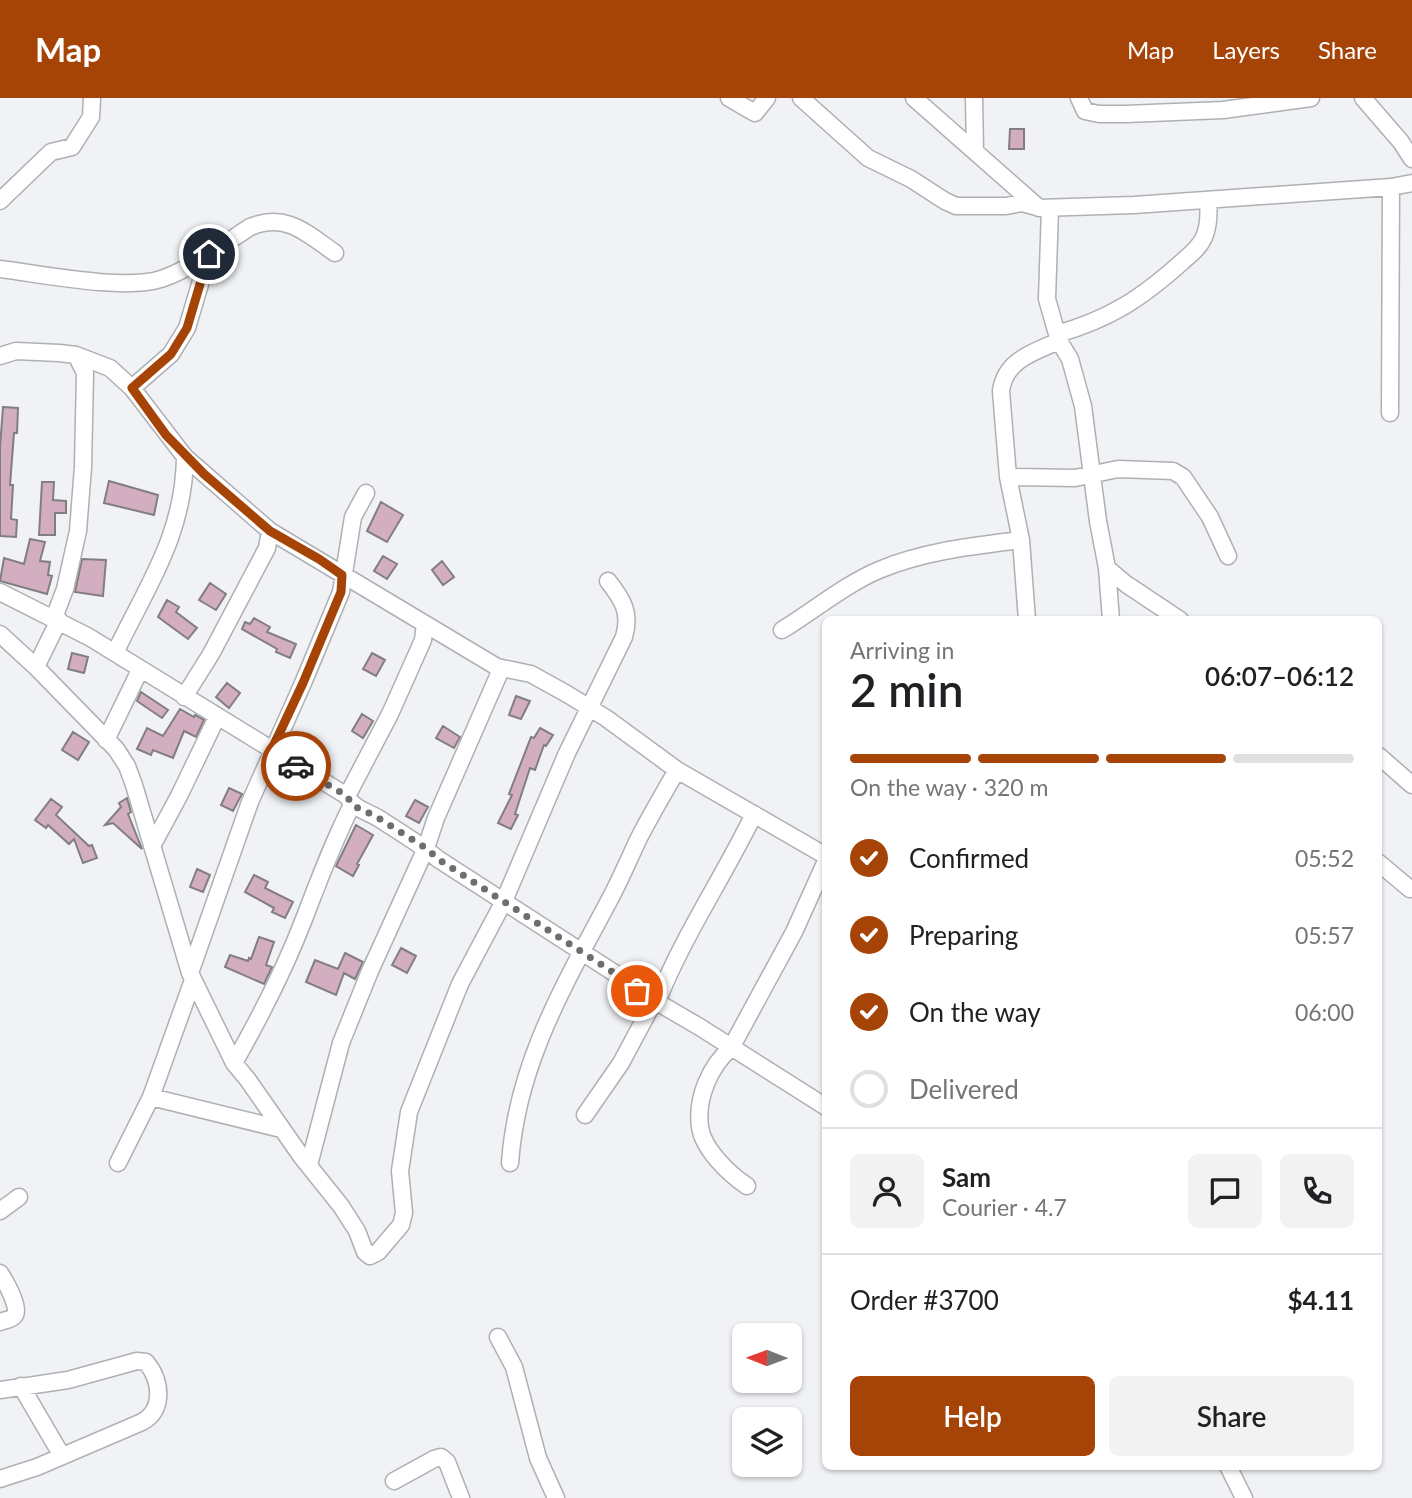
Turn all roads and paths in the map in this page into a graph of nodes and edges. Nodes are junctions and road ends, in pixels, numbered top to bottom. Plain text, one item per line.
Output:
1 (92, 98) edge
2 (729, 98) edge
3 (767, 98) edge
4 (801, 98) edge
5 (914, 98) edge
6 (974, 98) edge
7 (1079, 98) edge
8 (1311, 98) edge
9 (1363, 98) edge
10 (1222, 104) edge
11 (1153, 105) edge
12 (975, 151) junction
13 (1412, 159) edge
14 (1412, 183) edge
15 (1391, 187) junction
16 (1208, 200) junction
17 (0, 201) edge
18 (1045, 208) junction
19 (335, 253) dead end
20 (209, 254) junction
21 (0, 269) edge
22 (1058, 337) junction
23 (76, 355) junction
24 (0, 356) edge
25 (132, 388) junction
26 (1390, 413) dead end
27 (185, 457) junction
28 (1093, 474) junction
29 (1008, 477) junction
30 (366, 493) dead end
31 (270, 531) junction
32 (1021, 540) junction
33 (1228, 556) dead end
34 (1107, 568) junction
35 (342, 575) junction
36 (608, 581) dead end
37 (0, 592) edge
38 (1027, 616) edge
39 (1111, 616) edge
40 (1174, 616) edge
41 (56, 619) junction
42 (425, 624) junction
43 (782, 630) dead end
44 (0, 634) edge
45 (114, 653) junction
46 (36, 667) junction
47 (497, 667) junction
48 (140, 670) junction
49 (184, 696) junction
50 (590, 708) junction
51 (217, 717) junction
52 (106, 740) junction
53 (272, 749) junction
54 (1382, 759) edge
55 (677, 770) junction
56 (1412, 785) edge
57 (350, 801) junction
58 (754, 814) junction
59 (152, 845) junction
60 (426, 848) junction
61 (822, 856) edge
62 (1382, 866) edge
63 (822, 867) edge
64 (1410, 889) edge
65 (504, 901) junction
66 (582, 953) junction
67 (191, 976) junction
68 (657, 1002) junction
69 (731, 1048) junction
70 (234, 1063) junction
71 (151, 1097) junction
72 (822, 1105) edge
73 (586, 1115) dead end
74 (281, 1129) junction
75 (118, 1163) dead end
76 (510, 1163) dead end
77 (309, 1165) junction
78 (747, 1186) dead end
79 (19, 1197) dead end
80 (0, 1211) edge
81 (0, 1273) edge
82 (0, 1322) edge
83 (498, 1337) dead end
84 (20, 1386) junction
85 (0, 1390) edge
86 (62, 1456) junction
87 (1230, 1470) edge
88 (0, 1479) edge
89 (394, 1481) dead end
90 (461, 1498) edge
91 (556, 1498) edge
92 (1244, 1498) edge

1 - 17 street
2 - 3 street
4 - 18 street
5 - 12 street
6 - 12 street
7 - 11 street
8 - 10 street
9 - 13 street
10 - 11 street
12 - 18 street
14 - 15 street
15 - 16 street
15 - 26 street
16 - 18 street
16 - 22 street
18 - 22 street
19 - 20 street
20 - 21 street
20 - 25 street
22 - 28 street
22 - 29 street
23 - 24 street
23 - 25 street
23 - 41 street
25 - 27 street
27 - 31 street
27 - 45 street
28 - 29 street
28 - 33 street
28 - 34 street
29 - 32 street
30 - 35 street
31 - 35 street
31 - 49 street
32 - 38 street
32 - 43 street
34 - 39 street
34 - 40 street
35 - 42 street
35 - 53 street
36 - 50 street
37 - 41 street
41 - 45 street
41 - 46 street
42 - 47 street
42 - 57 street
44 - 46 street
45 - 48 street
46 - 52 street
47 - 50 street
47 - 60 street
48 - 49 street
48 - 52 street
49 - 51 street
50 - 55 street
50 - 65 street
51 - 53 street
51 - 59 street
52 - 59 street
53 - 57 street
53 - 67 street
54 - 56 street
55 - 58 street
55 - 66 street
57 - 60 street
57 - 70 street
58 - 61 street
58 - 68 street
59 - 67 street
60 - 65 street
60 - 77 street
62 - 64 street
63 - 69 street
65 - 66 street
65 - 77 street
66 - 68 street
66 - 76 street
67 - 70 street
67 - 71 street
68 - 69 street
68 - 73 street
69 - 72 street
69 - 78 street
70 - 74 street
71 - 74 street
71 - 75 street
74 - 77 street
79 - 80 street
81 - 82 street
83 - 91 street
84 - 85 street
84 - 86 street
84 - 86 street
86 - 88 street
87 - 92 street
89 - 90 street

